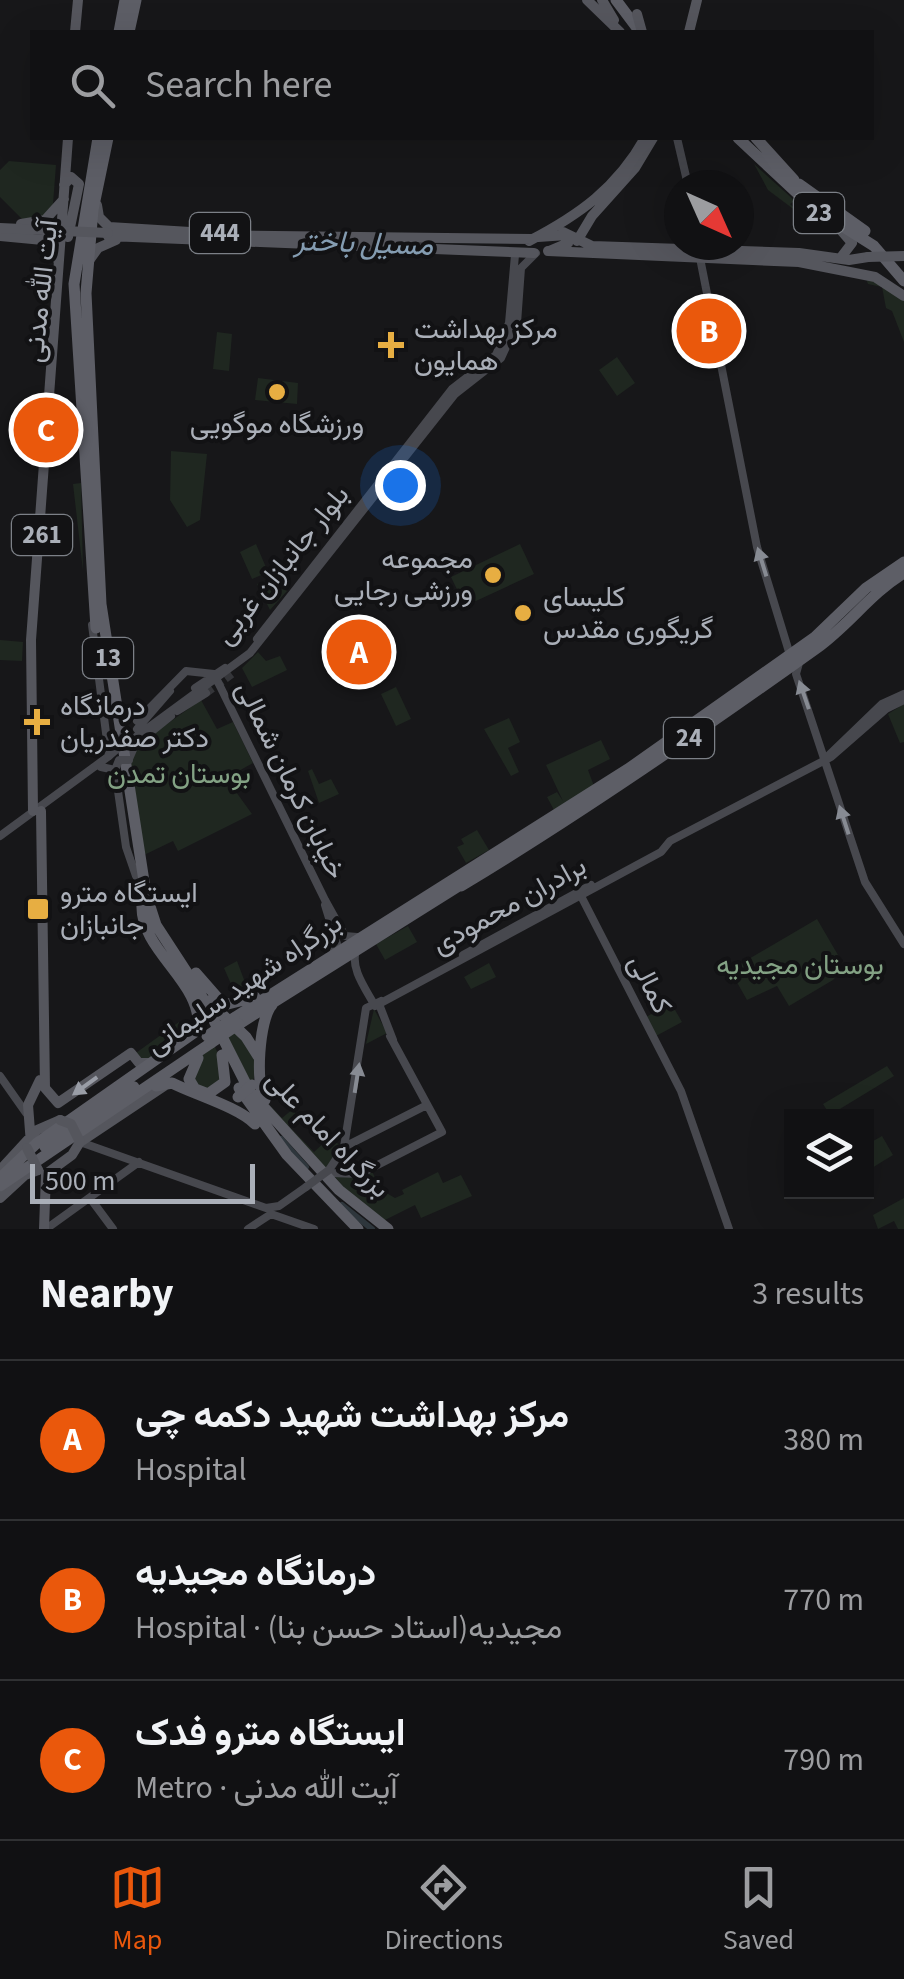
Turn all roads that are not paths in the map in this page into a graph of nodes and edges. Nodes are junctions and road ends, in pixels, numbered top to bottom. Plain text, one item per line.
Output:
1 (80, 0) edge
2 (126, 0) edge
3 (136, 0) edge
4 (586, 0) edge
5 (605, 0) edge
6 (619, 0) edge
7 (639, 0) edge
8 (690, 1) edge
9 (77, 30) edge
10 (119, 30) edge
11 (130, 30) edge
12 (619, 30) edge
13 (620, 30) edge
14 (628, 30) edge
15 (642, 30) edge
16 (642, 30) edge
17 (689, 30) edge
18 (70, 140) edge
19 (98, 140) edge
20 (108, 140) edge
21 (644, 140) edge
22 (651, 140) edge
23 (679, 140) edge
24 (740, 140) edge
25 (750, 140) edge
26 (758, 140) edge
27 (67, 163) junction
28 (685, 170) edge
29 (794, 180) junction
30 (98, 190) junction
31 (68, 194) junction
32 (582, 212) junction
33 (596, 212) junction
34 (827, 218) junction
35 (33, 224) junction
36 (0, 230) edge
37 (135, 231) junction
38 (564, 232) junction
39 (216, 233) junction
40 (583, 234) junction
41 (108, 236) junction
42 (31, 238) junction
43 (532, 239) junction
44 (477, 246) junction
45 (561, 247) junction
46 (664, 249) edge
47 (664, 251) edge
48 (540, 252) junction
49 (754, 253) edge
50 (772, 253) junction
51 (500, 254) junction
52 (515, 255) junction
53 (842, 256) junction
54 (904, 256) edge
55 (754, 257) edge
56 (701, 260) edge
57 (88, 263) junction
58 (66, 266) junction
59 (904, 268) edge
60 (514, 270) junction
61 (864, 274) junction
62 (904, 281) edge
63 (68, 284) junction
64 (904, 296) edge
65 (504, 348) junction
66 (453, 392) junction
67 (51, 393) junction
68 (904, 559) edge
69 (904, 575) edge
70 (883, 581) junction
71 (96, 603) junction
72 (272, 630) junction
73 (824, 643) junction
74 (790, 656) junction
75 (231, 673) junction
76 (198, 674) dead end
77 (216, 677) junction
78 (206, 693) tunnel mouth
79 (194, 694) junction
80 (224, 695) junction
81 (904, 697) edge
82 (171, 716) junction
83 (137, 729) junction
84 (124, 736) junction
85 (111, 744) junction
86 (110, 758) junction
87 (824, 759) junction
88 (129, 760) junction
89 (102, 767) junction
90 (115, 770) junction
91 (40, 809) junction
92 (32, 828) junction
93 (0, 839) edge
94 (666, 847) junction
95 (504, 854) junction
96 (139, 877) junction
97 (585, 897) junction
98 (145, 904) junction
99 (555, 908) junction
100 (332, 921) junction
101 (357, 944) junction
102 (904, 944) edge
103 (334, 952) junction
104 (434, 974) junction
105 (286, 987) junction
106 (199, 991) junction
107 (277, 998) junction
108 (40, 1001) junction
109 (370, 1006) junction
110 (236, 1021) junction
111 (209, 1040) junction
112 (393, 1040) junction
113 (187, 1046) junction
114 (222, 1056) junction
115 (258, 1056) junction
116 (156, 1060) junction
117 (0, 1076) edge
118 (132, 1081) joint
119 (189, 1092) junction
120 (30, 1098) junction
121 (203, 1099) junction
122 (17, 1100) junction
123 (427, 1105) junction
124 (27, 1114) junction
125 (109, 1114) junction
126 (66, 1122) junction
127 (289, 1137) junction
128 (80, 1142) junction
129 (25, 1146) junction
130 (343, 1148) junction
131 (288, 1155) junction
132 (139, 1162) junction
133 (366, 1171) junction
134 (330, 1172) junction
135 (38, 1173) junction
136 (0, 1175) edge
137 (0, 1188) edge
138 (0, 1198) edge
139 (90, 1198) junction
140 (289, 1204) junction
141 (256, 1205) junction
142 (284, 1216) junction
143 (261, 1220) junction
144 (47, 1225) edge
145 (730, 1226) edge
146 (112, 1229) edge
147 (248, 1229) edge
148 (318, 1229) edge
149 (358, 1229) edge
150 (388, 1229) edge

1 - 9 main road
2 - 10 highway
3 - 11 highway
4 - 12 main road
5 - 13 main road
5 - 14 highway
6 - 15 highway
7 - 16 main road, bridge
8 - 17 main road
18 - 27 main road, 261
19 - 58 highway, بزرگراه امام علی / 13
20 - 30 highway, بزرگراه امام علی / 13
21 - 32 main road
22 - 33 main road
23 - 28 main road
24 - 34 highway, 23
25 - 29 highway, 23
26 - 29 highway
27 - 31 main road, 261
27 - 31 main road, 261
29 - 59 highway, 23
30 - 37 main road
30 - 57 highway, بزرگراه امام علی / 13
31 - 35 main road
31 - 58 main road, آیت الله مدنی / 261
32 - 33 main road
32 - 43 main road
33 - 40 main road
34 - 53 main road
34 - 62 highway, 23
35 - 36 main road
35 - 42 main road
36 - 41 main road, 444, bridge
36 - 42 main road
37 - 39 main road
37 - 41 main road
38 - 40 main road
38 - 43 main road
38 - 45 main road
39 - 41 main road, 444
39 - 44 main road, 444
40 - 45 main road
40 - 46 main road
41 - 44 main road, 444
41 - 57 main road
42 - 58 main road
43 - 44 main road, 444
43 - 48 main road
43 - 52 main road
44 - 51 main road, 444
45 - 48 main road
47 - 48 main road
48 - 52 main road, 444
48 - 65 main road
49 - 50 main road
50 - 53 main road
50 - 54 main road, bridge
51 - 52 main road, 444
51 - 60 main road
52 - 60 main road
53 - 61 main road
55 - 61 main road
74 -> 56 main road
57 - 71 highway, بزرگراه امام علی / 13
58 - 63 highway, بزرگراه امام علی / 13
58 - 67 main road, آیت الله مدنی / 261
60 - 65 main road
61 - 64 main road
63 - 67 main road, آیت الله مدنی / 261
63 - 71 highway, بزرگراه امام علی / 13
65 - 66 main road, بلوار جانبازان غربی
66 - 72 main road, بلوار جانبازان غربی
66 - 77 main road, بلوار جانبازان غربی
67 - 91 main road, آیت الله مدنی / 261
68 - 70 highway, 24
69 - 70 highway, 24
70 - 73 highway, 24
70 - 74 highway, 24
71 - 84 main road
71 - 85 main road
71 - 96 highway, بزرگراه امام علی / 13
72 - 75 main road, بلوار جانبازان غربی
72 - 75 main road
87 -> 73 main road
73 - 95 highway, 24
74 - 95 highway, 24
75 - 77 main road, بلوار جانبازان غربی
75 - 80 main road
76 - 83 main road
77 - 79 main road, بلوار جانبازان غربی
77 - 80 main road, خیابان کرمان شمالی
77 - 83 main road, بلوار جانبازان غربی
77 - 83 main road
78 - 82 main road
79 - 80 main road
79 - 83 main road, بلوار جانبازان غربی
80 - 100 main road, خیابان کرمان شمالی
81 - 87 main road, برادران محمودی
82 - 83 main road, بلوار جانبازان غربی
82 - 88 main road
83 - 84 main road, بلوار جانبازان غربی
83 - 84 main road
84 - 85 main road, bridge
84 - 86 main road, بلوار جانبازان غربی, bridge
85 - 86 main road
86 - 89 main road, بلوار جانبازان غربی
86 - 91 main road, بلوار جانبازان غربی
87 - 94 main road, برادران محمودی
102 -> 87 main road
88 - 90 main road, bridge
88 - 96 main road
89 - 90 main road
89 - 91 main road, بلوار جانبازان غربی
90 - 96 main road
91 - 92 main road, 261
91 - 93 main road, بلوار جانبازان غربی
92 - 93 main road, بلوار جانبازان غربی
92 - 108 main road, 261
94 - 97 main road, برادران محمودی
94 - 99 main road, برادران محمودی
95 - 101 highway, 24
96 - 98 highway, بزرگراه امام علی / 13
97 - 99 main road, برادران محمودی
97 - 145 main road, کمالی
98 - 105 highway
98 - 106 highway, بزرگراه امام علی / 13
98 - 114 highway, بزرگراه امام علی / 13
98 - 116 highway
99 - 104 main road, برادران محمودی
100 - 101 main road
100 - 103 main road, خیابان کرمان شمالی
101 - 103 highway, بزرگراه شهید سلیمانی / 24
101 - 105 highway, 24
101 - 109 main road
103 - 105 highway, بزرگراه شهید سلیمانی / 24
104 - 109 main road, برادران محمودی
104 - 112 main road
105 - 107 highway, 24
105 - 110 highway, بزرگراه شهید سلیمانی / 24
105 - 127 highway
106 - 115 highway
106 - 127 highway, بزرگراه امام علی / 13
107 - 110 highway, 24
107 - 115 highway
116 -> 108 main road, 261
108 - 120 main road, 261
109 - 112 main road
130 -> 109 main road
110 - 111 highway, بزرگراه شهید سلیمانی / 24, bridge
111 - 113 highway
111 - 114 highway
111 - 125 highway, بزرگراه شهید سلیمانی / 24
111 - 136 highway, بزرگراه شهید سلیمانی / 24
112 - 123 main road
113 - 116 highway
113 - 118 highway
114 - 131 highway, بزرگراه امام علی / 13
115 - 121 highway, bridge
116 - 136 highway
117 - 122 main road
118 - 126 main road
119 - 121 highway
119 - 125 highway
119 - 128 main road, بزرگراه شهید سلیمانی
120 - 122 main road
120 - 124 main road, 261
121 - 131 highway
122 - 124 main road
123 - 130 main road
123 - 133 main road
124 - 129 main road, 261
125 - 137 highway, بزرگراه شهید سلیمانی / 24
126 - 128 main road, bridge
126 - 129 main road
127 - 150 highway, بزرگراه امام علی / 13
128 - 132 main road
128 - 135 main road, بزرگراه شهید سلیمانی
129 - 135 main road, bridge
129 - 136 main road
130 - 133 main road
130 - 134 main road
131 - 149 highway, بزرگراه امام علی / 13
132 - 139 main road
132 - 141 main road
133 - 134 main road
134 - 140 main road, bridge
135 - 137 main road
135 - 138 main road
135 - 144 main road
139 - 144 main road
139 - 146 main road
140 - 141 main road
140 - 142 main road
140 - 148 main road
141 - 143 main road
142 - 143 main road
142 - 148 main road
143 - 147 main road

